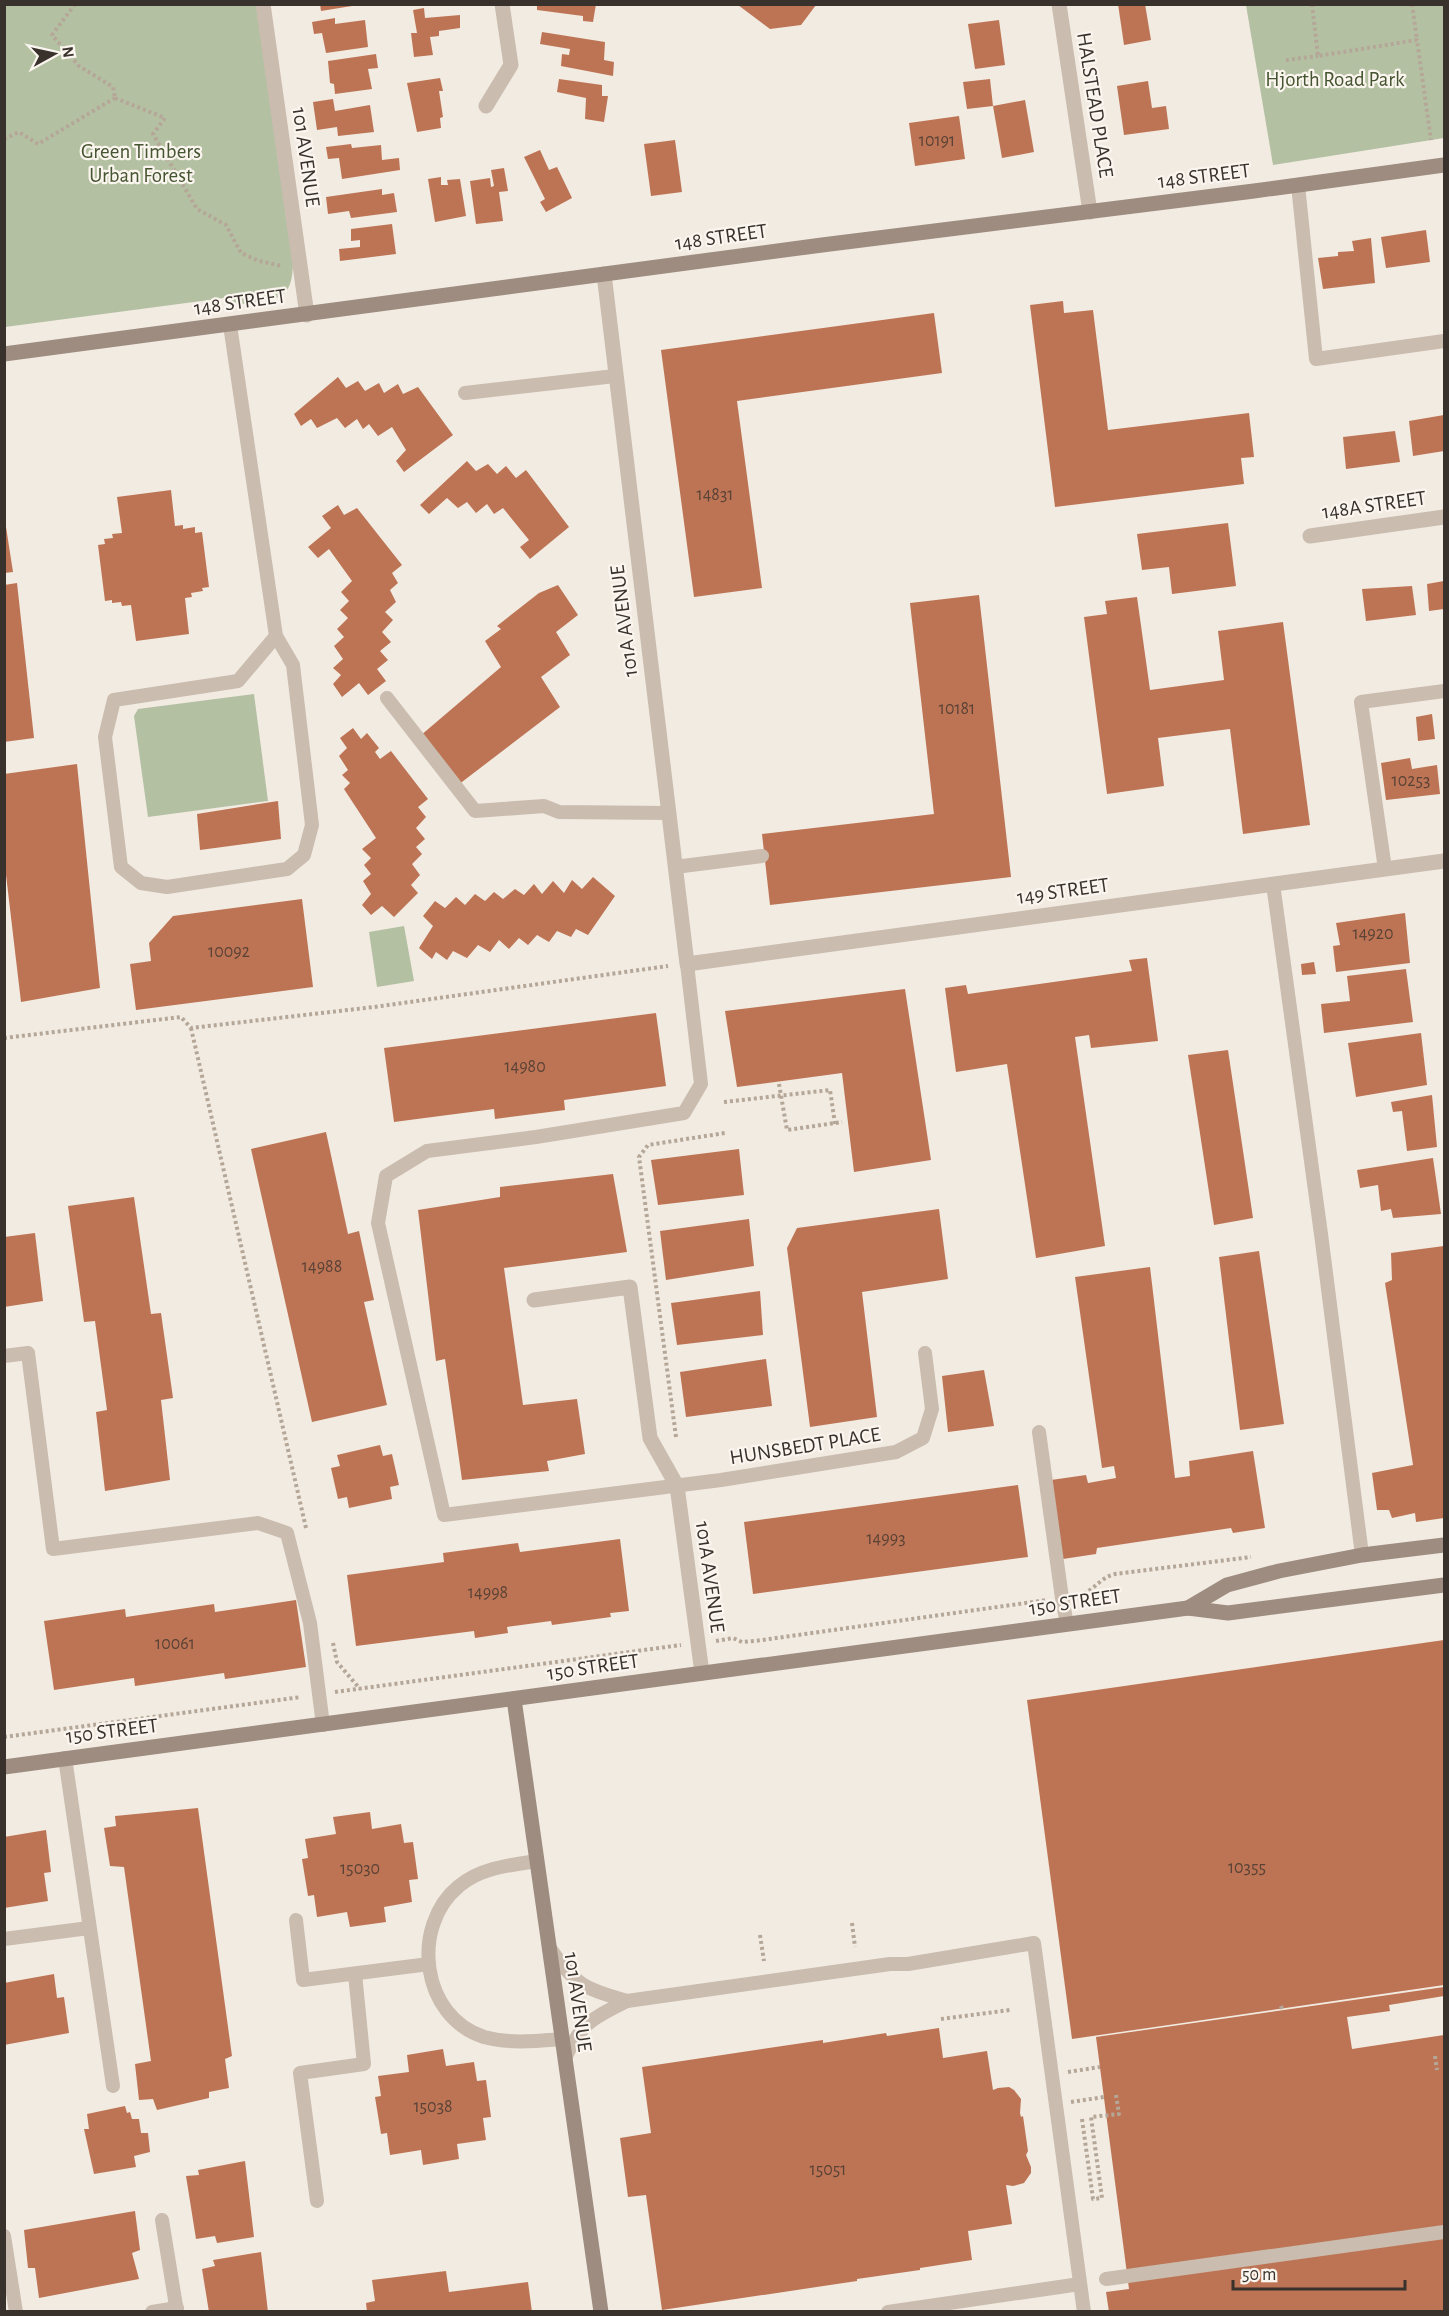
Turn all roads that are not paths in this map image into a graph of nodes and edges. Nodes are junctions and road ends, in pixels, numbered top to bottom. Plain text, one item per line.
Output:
1 (262, 4) edge
2 (502, 4) edge
3 (1059, 4) edge
4 (486, 106) dead end
5 (1444, 165) edge
6 (1298, 185) junction
7 (1090, 212) junction
8 (604, 274) junction
9 (307, 315) junction
10 (230, 325) junction
11 (1444, 341) edge
12 (4, 354) edge
13 (615, 376) junction
14 (465, 393) dead end
15 (1444, 517) edge
16 (1310, 536) dead end
17 (276, 636) junction
18 (1444, 691) edge
19 (387, 698) dead end
20 (668, 813) junction
21 (762, 856) dead end
22 (1444, 861) edge
23 (675, 867) junction
24 (1385, 869) junction
25 (1273, 884) junction
26 (679, 965) junction
27 (534, 1300) dead end
28 (925, 1353) dead end
29 (4, 1356) edge
30 (1039, 1432) dead end
31 (677, 1486) junction
32 (1444, 1545) edge
33 (1362, 1556) junction
34 (1444, 1585) edge
35 (1188, 1608) junction
36 (1067, 1624) junction
37 (702, 1673) junction
38 (514, 1699) junction
39 (323, 1725) junction
40 (65, 1758) junction
41 (4, 1767) edge
42 (537, 1862) junction
43 (296, 1920) dead end
44 (88, 1928) junction
45 (4, 1939) edge
46 (549, 1947) junction
47 (429, 1964) junction
48 (355, 1974) junction
49 (627, 2001) junction
50 (562, 2039) junction
51 (565, 2058) junction
52 (113, 2086) dead end
53 (317, 2201) dead end
54 (162, 2220) dead end
55 (1444, 2232) edge
56 (4, 2236) edge
57 (1106, 2279) dead end
58 (1080, 2284) junction
59 (177, 2309) edge
60 (16, 2312) edge
61 (152, 2312) edge
62 (601, 2312) edge
63 (888, 2312) edge
64 (1084, 2312) edge

1 - 9 street, 101 AVENUE
2 - 4 street
3 - 7 street, HALSTEAD PLACE
5 - 6 main road, 148 STREET
6 - 7 main road, 148 STREET
6 - 11 lane
7 - 8 main road, 148 STREET
8 - 9 main road, 148 STREET
8 - 13 street, 101A AVENUE
9 - 10 main road, 148 STREET
10 - 12 main road, 148 STREET
10 - 17 lane
13 - 14 lane
13 - 20 street, 101A AVENUE
15 - 16 street, 148A STREET
17 - 17 lane
18 - 24 lane
19 - 20 lane
20 - 23 street, 101A AVENUE
21 - 23 lane
22 - 24 street, 149 STREET
23 - 26 street, 101A AVENUE
24 - 25 street, 149 STREET
25 - 26 street, 149 STREET
25 - 33 lane
26 - 31 lane, HUNSBEDT PLACE
27 - 31 street
28 - 31 lane, HUNSBEDT PLACE
29 - 39 lane
30 - 36 lane
31 - 37 street, 101A AVENUE
32 - 33 main road, 150 STREET
33 - 35 main road, 150 STREET
34 - 35 main road, 150 STREET
35 - 36 main road, 150 STREET
36 - 37 main road, 150 STREET
37 - 38 main road, 150 STREET
38 - 39 main road, 150 STREET
38 - 42 main road, 101 AVENUE
39 - 40 main road, 150 STREET
40 - 41 main road, 150 STREET
40 - 44 lane
42 - 46 main road, 101 AVENUE
42 - 47 lane
43 - 48 lane
44 - 45 lane
44 - 52 lane
46 - 49 lane
46 - 50 main road, 101 AVENUE
47 - 48 lane
47 - 50 lane
48 - 53 lane
49 - 51 lane
49 - 58 lane
50 - 51 main road, 101 AVENUE
51 - 62 main road, 101 AVENUE
54 - 59 lane
55 - 57 lane
56 - 60 lane
58 - 63 lane
58 - 64 lane
59 - 61 lane

